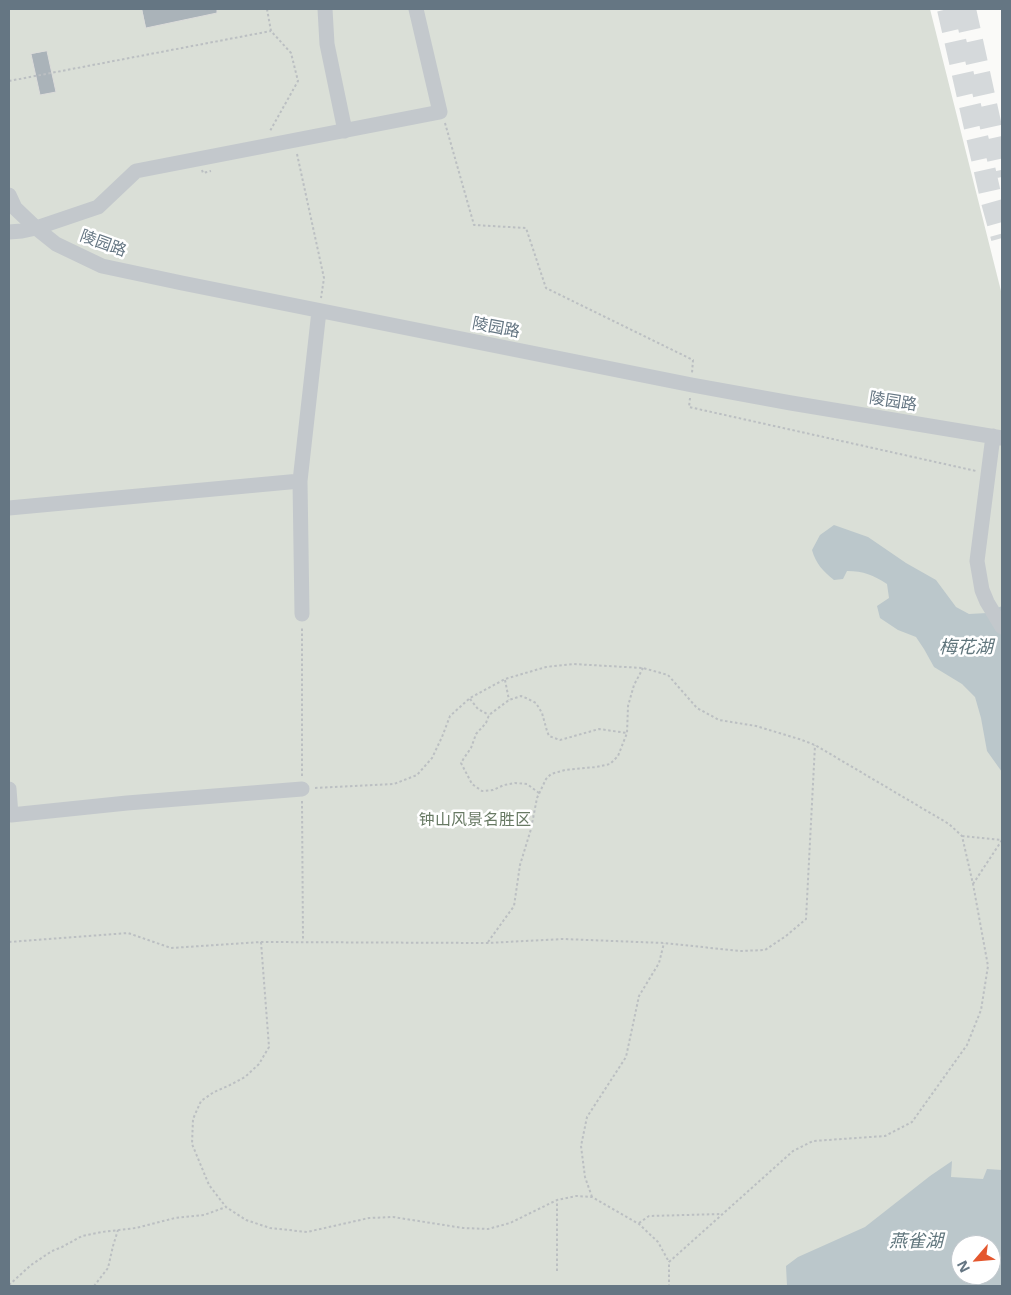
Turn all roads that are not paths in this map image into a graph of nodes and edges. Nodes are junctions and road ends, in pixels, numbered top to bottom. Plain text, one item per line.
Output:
1 (325, 9) edge
2 (416, 9) edge
3 (345, 130) junction
4 (9, 195) edge
5 (36, 228) junction
6 (9, 232) edge
7 (319, 310) junction
8 (998, 437) edge
9 (300, 481) junction
10 (9, 508) edge
11 (302, 614) dead end
12 (1002, 626) edge
13 (9, 789) edge
14 (302, 789) road end

1 - 3 street
2 - 3 street
3 - 5 street
4 - 5 street, 陵园路
5 - 6 street
5 - 7 street, 陵园路
7 - 8 street, 陵园路
7 - 9 street
8 - 12 street
9 - 10 street
9 - 11 street
13 - 14 street

